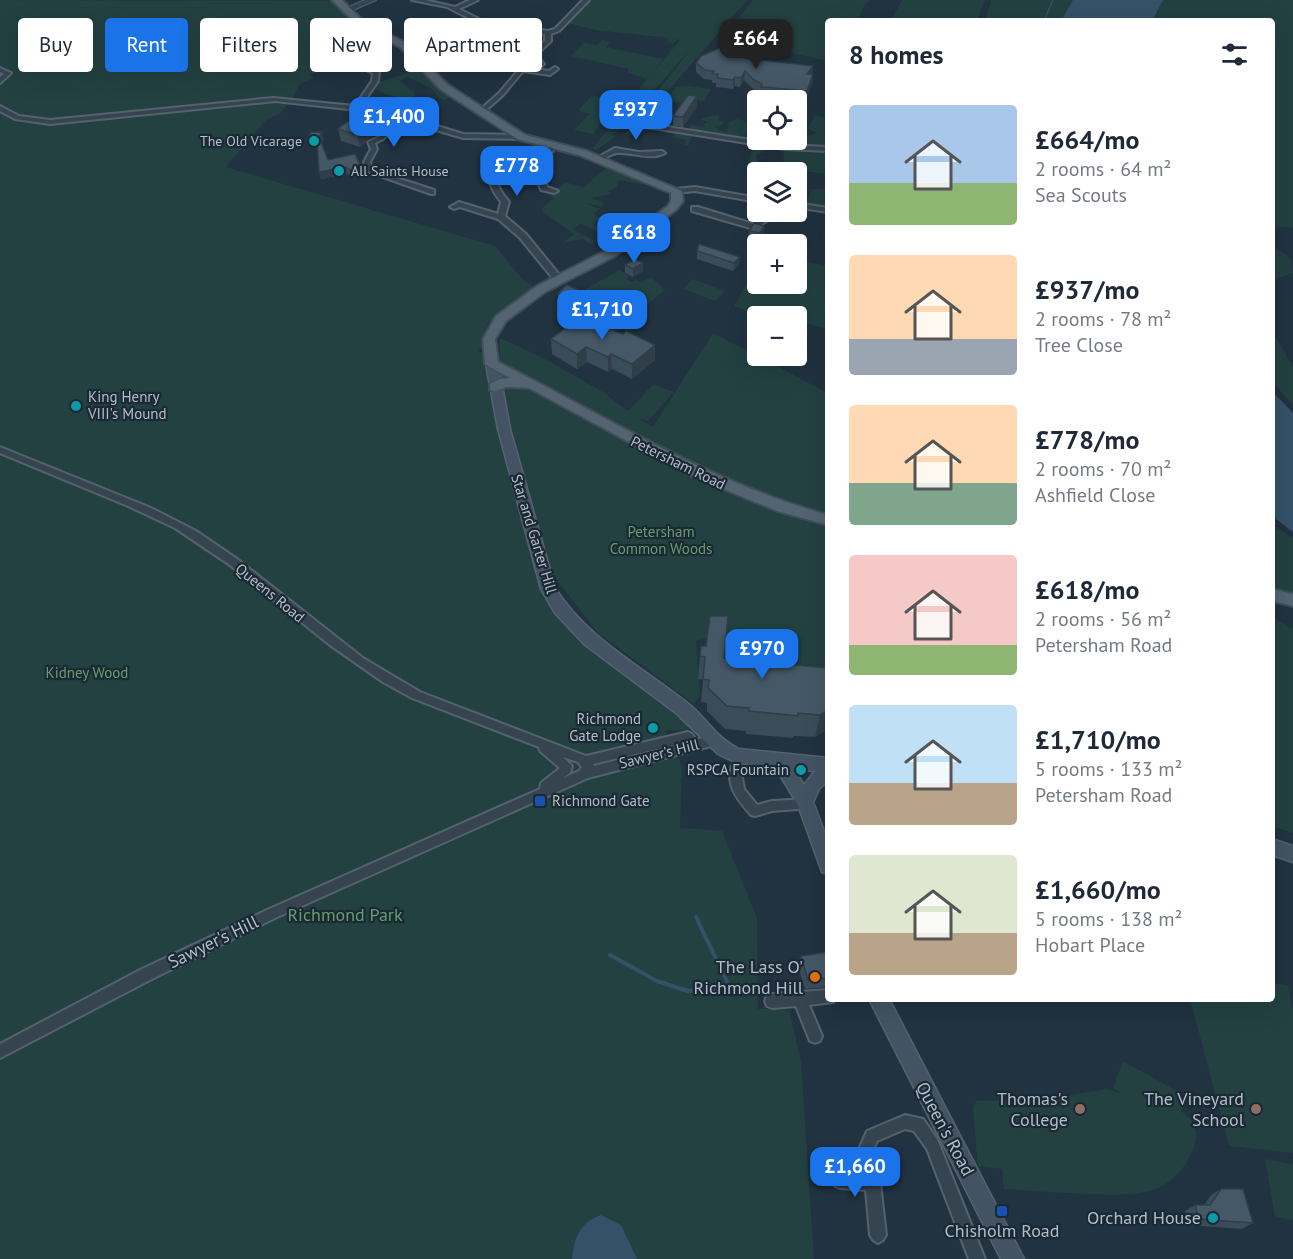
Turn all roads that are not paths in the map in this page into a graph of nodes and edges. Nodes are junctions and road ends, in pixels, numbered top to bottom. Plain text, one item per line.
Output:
1 (336, 0) edge
2 (372, 0) edge
3 (415, 0) edge
4 (475, 0) edge
5 (586, 0) edge
6 (348, 9) junction
7 (455, 9) junction
8 (470, 18) edge
9 (542, 32) edge
10 (548, 33) junction
11 (542, 45) edge
12 (555, 69) dead end
13 (0, 70) edge
14 (376, 72) edge
15 (520, 72) edge
16 (542, 72) edge
17 (0, 81) edge
18 (358, 106) junction
19 (0, 108) edge
20 (482, 111) junction
21 (402, 116) junction
22 (642, 125) dead end
23 (521, 137) junction
24 (553, 146) junction
25 (605, 147) dead end
26 (825, 149) edge
27 (657, 150) dead end
28 (595, 158) junction
29 (496, 168) dead end
30 (554, 190) dead end
31 (676, 191) junction
32 (431, 192) dead end
33 (747, 199) edge
34 (458, 204) dead end
35 (807, 207) edge
36 (695, 209) dead end
37 (825, 210) edge
38 (501, 217) junction
39 (760, 222) edge
40 (558, 279) junction
41 (492, 364) junction
42 (495, 387) junction
43 (537, 387) junction
44 (0, 450) edge
45 (825, 519) edge
46 (1275, 596) edge
47 (1293, 600) edge
48 (711, 741) junction
49 (780, 761) junction
50 (825, 765) edge
51 (576, 767) junction
52 (736, 770) dead end
53 (825, 773) edge
54 (806, 803) junction
55 (1275, 848) edge
56 (1293, 854) edge
57 (825, 857) edge
58 (825, 996) edge
59 (800, 1000) junction
60 (772, 1001) dead end
61 (881, 1002) edge
62 (815, 1036) dead end
63 (0, 1051) edge
64 (840, 1181) dead end
65 (873, 1183) junction
66 (878, 1235) dead end
67 (977, 1259) edge
68 (1013, 1259) edge

1 - 6 main road
2 - 6 street
3 - 7 street
4 - 7 street
5 - 10 street
6 - 20 main road
7 - 8 street
9 - 10 street
10 - 11 street
12 - 16 street
13 - 17 street
14 - 18 street
15 - 20 street
18 - 19 street
18 - 21 street
20 - 23 main road
21 - 23 street
21 - 32 street
22 - 26 street
23 - 24 main road
24 - 28 main road
24 - 30 street
25 - 28 street
27 - 28 street
28 - 31 main road
29 - 38 street
31 - 33 street
31 - 40 main road
34 - 38 street
35 - 37 street
36 - 39 street
38 - 40 street
40 - 41 main road
41 - 42 main road, Star and Garter Hill
41 - 43 main road, Petersham Road
42 - 43 main road, Petersham Road
42 - 48 main road, Star and Garter Hill
43 - 45 main road, Petersham Road
44 - 51 street, Queens Road
46 - 47 main road
48 - 49 main road
48 - 51 street, Sawyer's Hill
48 - 51 street, Sawyer's Hill
49 - 50 main road
49 - 54 main road
51 - 63 street, Sawyer's Hill
52 - 54 street
53 - 54 main road
54 - 57 main road
55 - 56 main road
58 - 59 street
59 - 60 street
59 - 62 street
61 - 68 main road, Queen's Road
64 - 65 street
65 - 66 street
65 - 67 street

